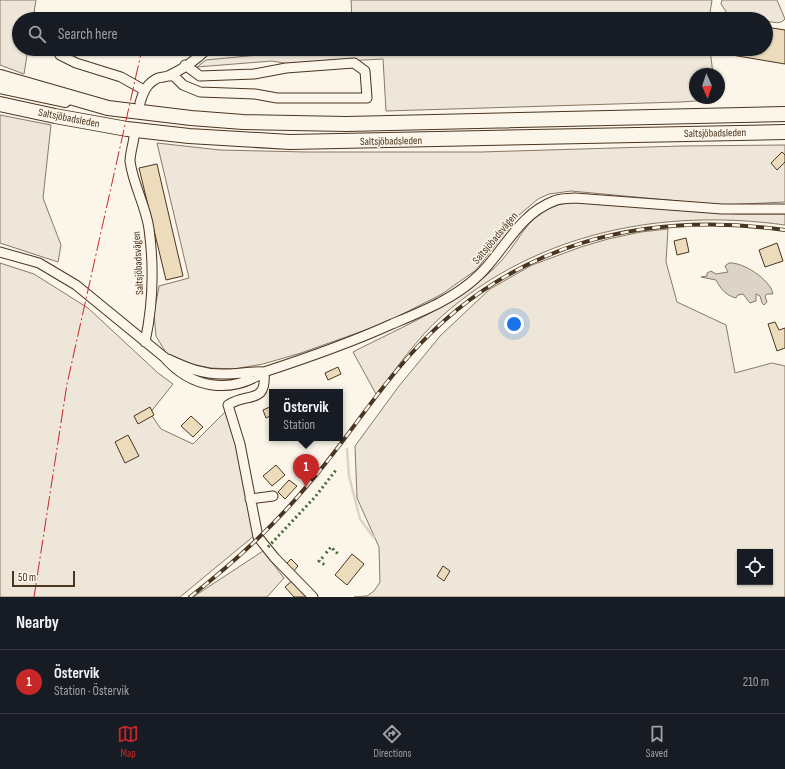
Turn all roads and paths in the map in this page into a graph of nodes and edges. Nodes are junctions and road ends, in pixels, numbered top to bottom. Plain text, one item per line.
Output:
1 (62, 56) edge
2 (199, 56) edge
3 (185, 65) junction
4 (169, 76) junction
5 (0, 77) edge
6 (0, 87) edge
7 (144, 90) junction
8 (140, 103) dead end
9 (0, 104) edge
10 (108, 108) junction
11 (785, 114) edge
12 (785, 132) edge
13 (134, 137) dead end
14 (785, 209) edge
15 (0, 252) edge
16 (145, 342) junction
17 (264, 372) junction
18 (273, 496) dead end
19 (250, 499) junction
20 (313, 597) edge

1 - 7 street
2 - 3 street
3 - 4 street
3 - 4 street
4 - 7 street
5 - 10 highway
6 - 10 main road, Saltsjöbadsleden
7 - 8 street
9 - 12 highway, Saltsjöbadsleden
10 - 11 highway, Saltsjöbadsleden
13 - 16 street, Saltsjöbadsvägen
14 - 17 street, Saltsjöbadsvägen
15 - 16 street, Saltsjöbadsvägen
16 - 17 street, Saltsjöbadsvägen
17 - 19 street
18 - 19 street
19 - 20 street

